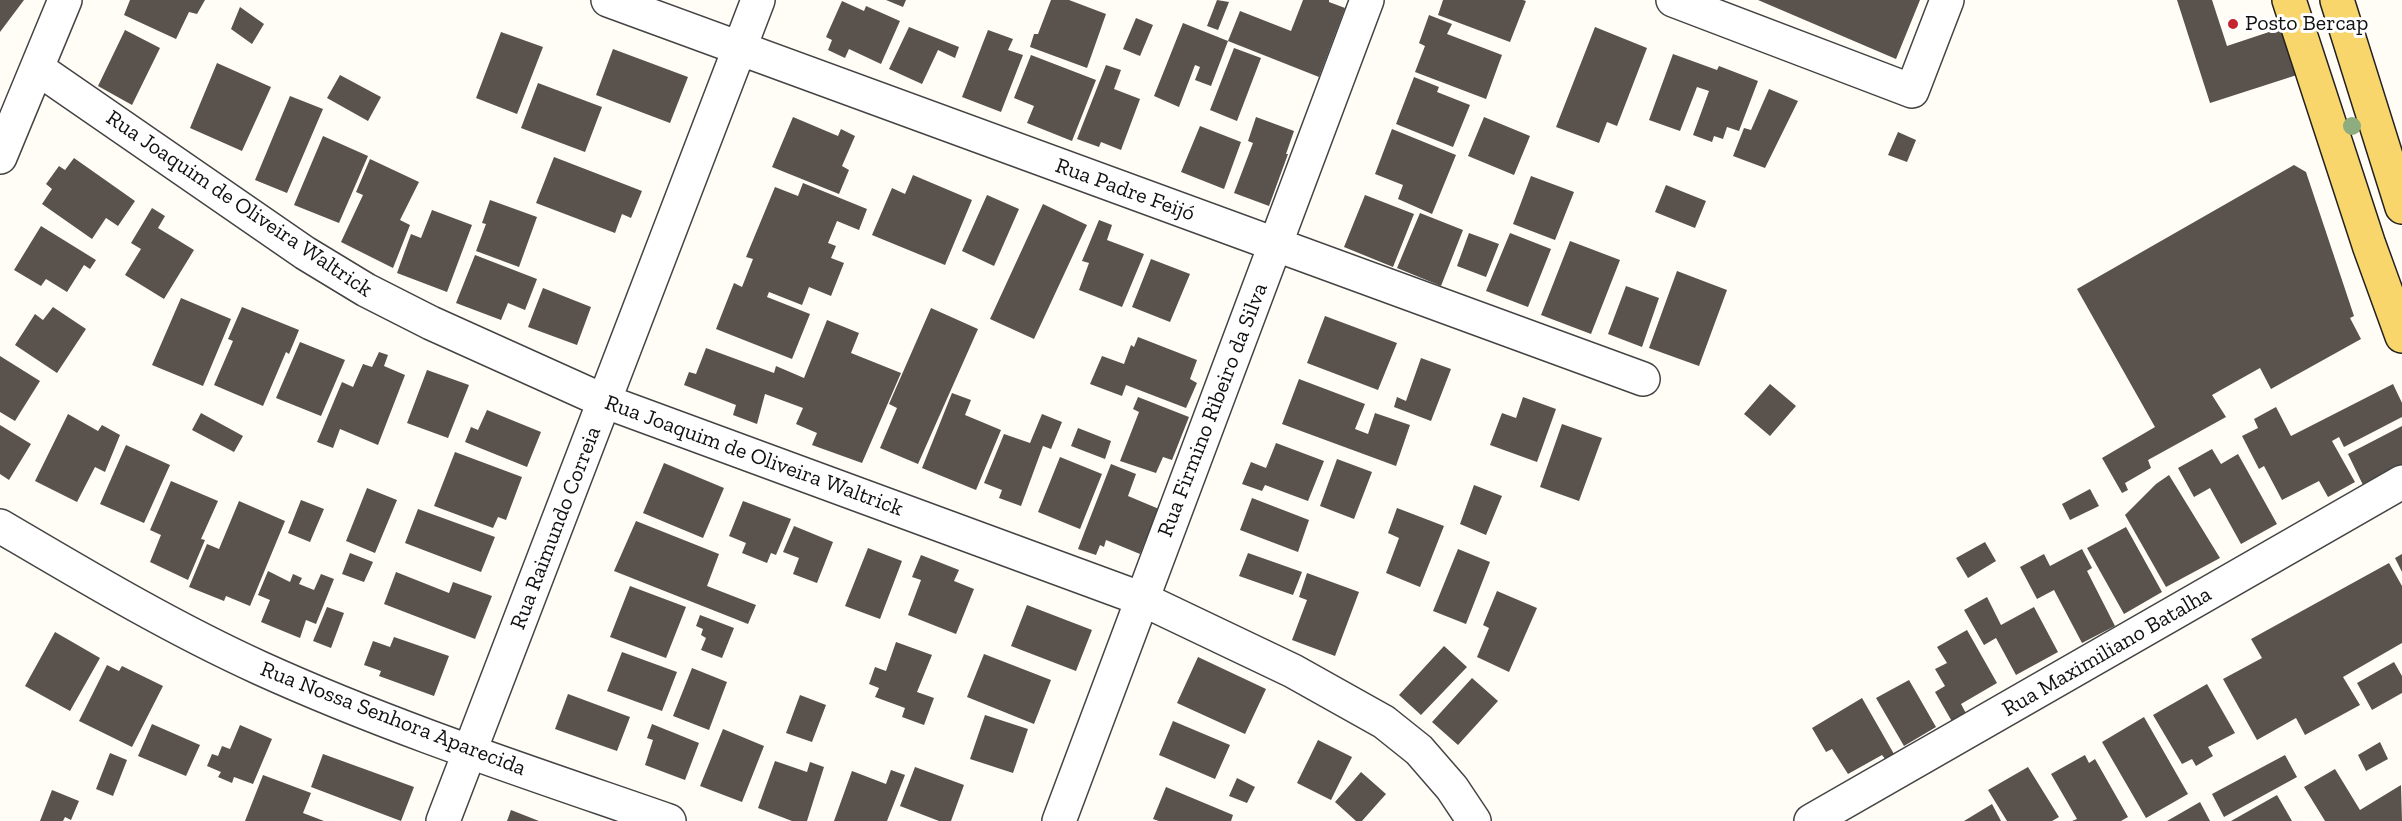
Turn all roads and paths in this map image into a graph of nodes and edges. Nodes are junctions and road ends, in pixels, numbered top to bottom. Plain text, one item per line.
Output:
1 (65, 0) edge
2 (608, 0) edge
3 (759, 0) edge
4 (1367, 0) edge
5 (1673, 0) edge
6 (1947, 0) edge
7 (2289, 0) edge
8 (2337, 0) edge
9 (740, 49) junction
10 (37, 68) junction
11 (0, 157) edge
12 (2402, 207) edge
13 (1275, 244) junction
14 (2402, 336) edge
15 (1642, 380) dead end
16 (604, 401) junction
17 (2402, 482) edge
18 (0, 526) edge
19 (1142, 598) junction
20 (470, 752) junction
21 (443, 821) edge
22 (669, 821) edge
23 (1059, 821) edge
24 (1474, 821) edge
25 (1811, 821) edge

1 - 10 street
2 - 9 street, Rua Padre Feijó
3 - 9 street, Rua Raimundo Correia
4 - 13 street, Rua Firmino Ribeiro da Silva
5 - 6 street
7 - 14 main road
8 - 12 main road
9 - 13 street, Rua Padre Feijó
9 - 16 street, Rua Raimundo Correia
10 - 11 street
10 - 16 street, Rua Joaquim de Oliveira Waltrick
13 - 15 street, Rua Padre Feijó
13 - 19 street, Rua Firmino Ribeiro da Silva
16 - 19 street, Rua Joaquim de Oliveira Waltrick
16 - 20 street, Rua Raimundo Correia
17 - 25 street, Rua Maximiliano Batalha
18 - 20 street, Rua Nossa Senhora Aparecida
19 - 23 street, Rua Firmino Ribeiro da Silva
19 - 24 street, Rua Joaquim de Oliveira Waltrick
20 - 21 street, Rua Raimundo Correia
20 - 22 street, Rua Nossa Senhora Aparecida

